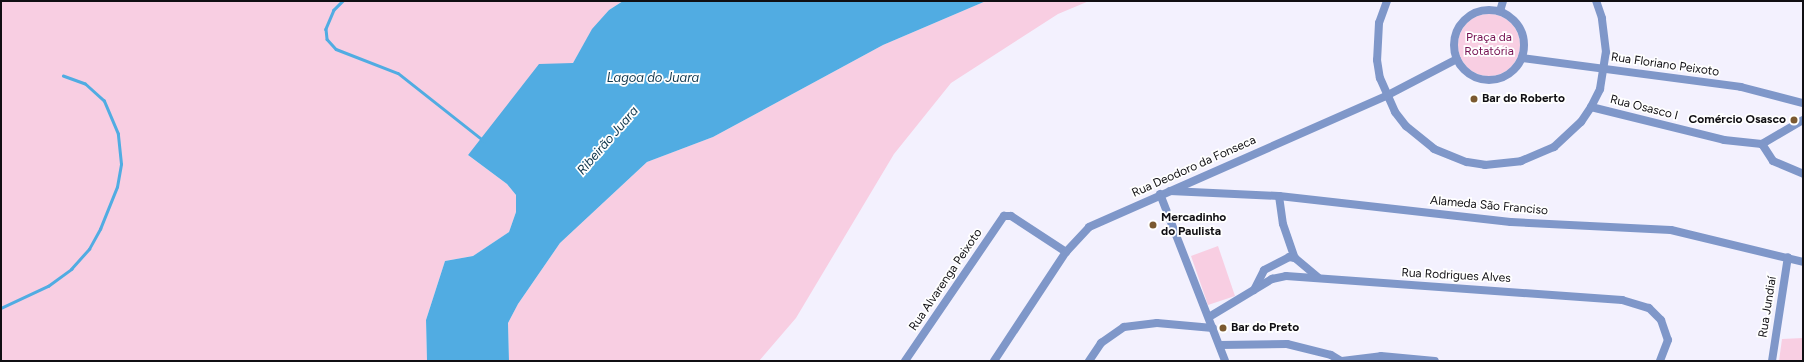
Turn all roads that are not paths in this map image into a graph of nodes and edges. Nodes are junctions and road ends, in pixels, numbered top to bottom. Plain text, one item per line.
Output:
1 (1387, 1) edge
2 (1503, 1) edge
3 (1596, 1) edge
4 (1500, 12) junction
5 (1522, 58) junction
6 (1457, 59) junction
7 (1605, 69) junction
8 (1386, 96) junction
9 (1803, 103) edge
10 (1591, 107) junction
11 (1803, 120) edge
12 (1762, 144) junction
13 (1803, 174) edge
14 (1170, 191) junction
15 (1160, 194) junction
16 (1279, 196) junction
17 (1066, 252) junction
18 (1788, 257) junction
19 (1294, 258) junction
20 (1803, 262) edge
21 (1318, 277) junction
22 (1254, 290) junction
23 (1209, 316) junction
24 (1213, 328) junction
25 (1220, 345) junction
26 (1399, 359) edge
27 (905, 361) edge
28 (994, 361) edge
29 (1089, 361) edge
30 (1225, 361) edge
31 (1342, 361) edge
32 (1435, 361) edge
33 (1660, 361) edge
34 (1772, 361) edge

1 - 8 street
2 - 4 street
3 - 7 street
4 - 5 street
4 - 6 street
5 - 6 street
5 - 7 street, Rua Floriano Peixoto
6 - 8 street, Rua Deodoro da Fonseca
7 - 9 street, Rua Floriano Peixoto
7 - 10 street
8 - 10 street
8 - 14 street, Rua Deodoro da Fonseca
10 - 12 street, Rua Osasco I
11 - 12 street
12 - 13 street
14 - 15 street, Rua Deodoro da Fonseca
14 - 16 street, Alameda São Franciso
15 - 17 street, Rua Deodoro da Fonseca
15 - 23 street
16 - 18 street, Alameda São Franciso
16 - 19 street
17 - 27 street, Rua Alvarenga Peixoto
17 - 28 street, Rua Deodoro da Fonseca
18 - 20 street, Alameda São Franciso
18 - 34 street, Rua Jundiaí
19 - 21 street
19 - 22 street
21 - 22 street, Rua Rodrigues Alves
21 - 33 street, Rua Rodrigues Alves
22 - 23 street, Rua Rodrigues Alves
23 - 24 street
24 - 25 street
24 - 29 street
25 - 30 street
25 - 31 street
26 - 31 street
26 - 32 street

